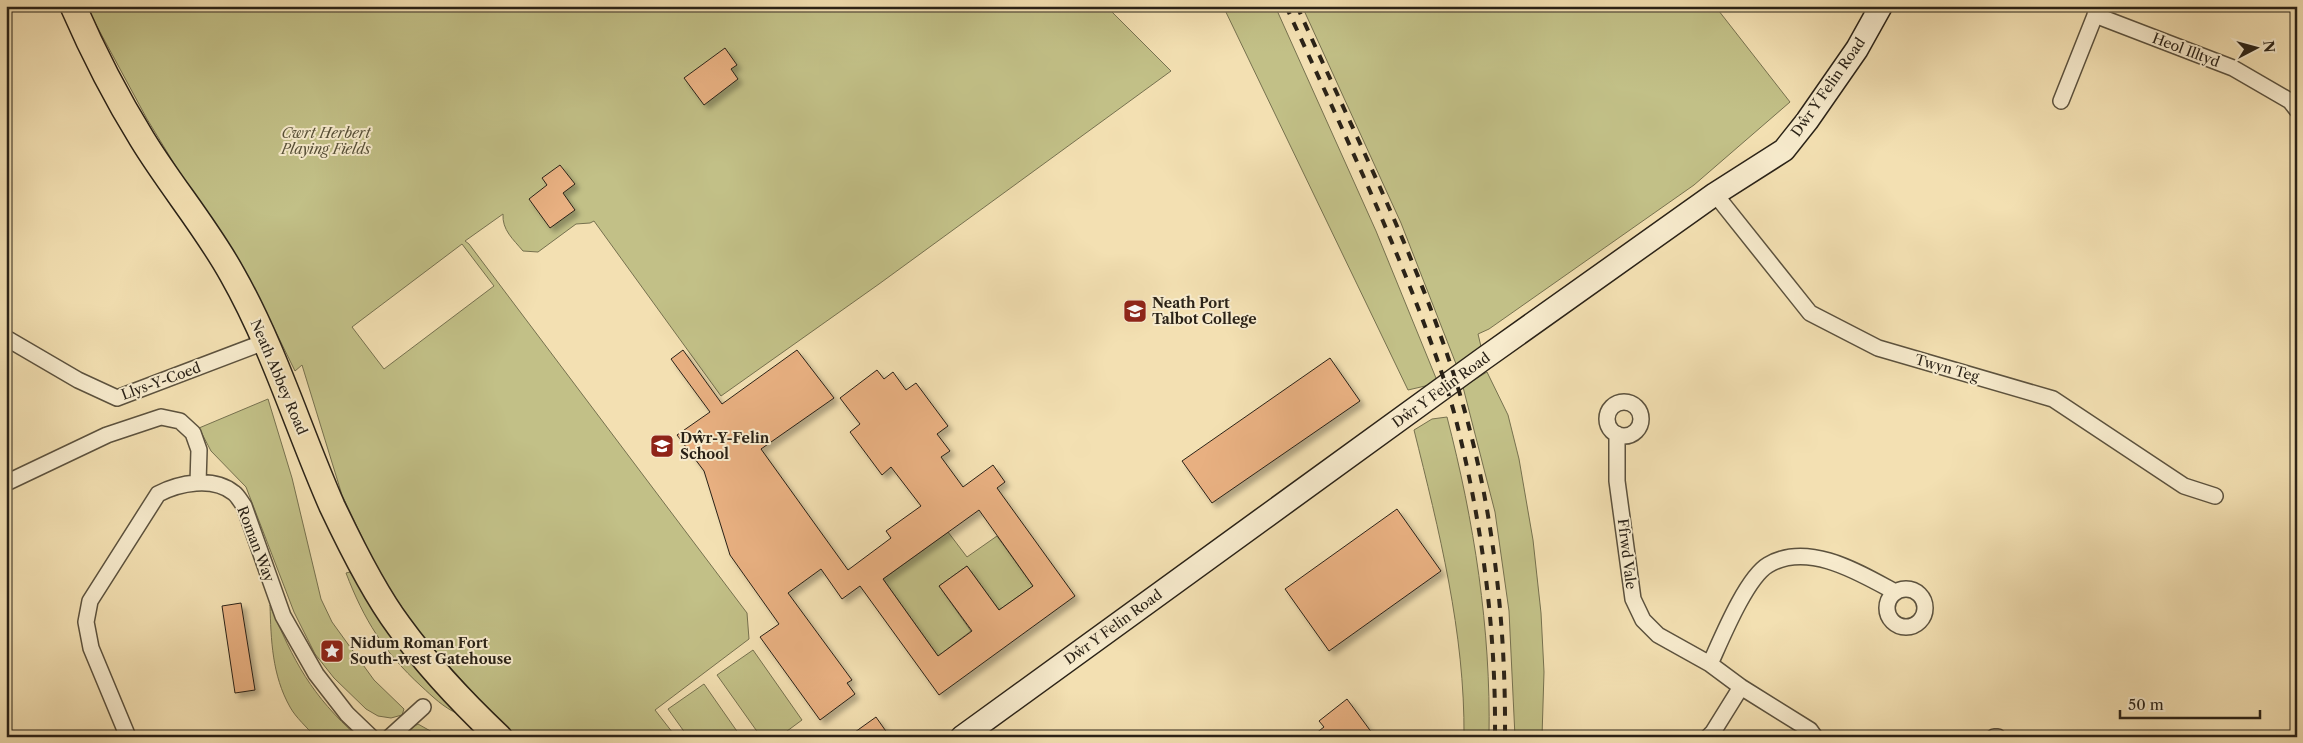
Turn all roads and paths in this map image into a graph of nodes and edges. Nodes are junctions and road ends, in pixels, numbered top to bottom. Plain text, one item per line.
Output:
1 (73, 6) edge
2 (1882, 6) edge
3 (2096, 11) edge
4 (2061, 101) dead end
5 (2294, 102) edge
6 (1715, 194) junction
7 (6, 338) edge
8 (267, 341) junction
9 (1617, 434) dead end
10 (6, 483) edge
11 (198, 483) junction
12 (2215, 496) dead end
13 (1895, 592) dead end
14 (1710, 664) junction
15 (1741, 687) junction
16 (423, 707) dead end
17 (128, 737) edge
18 (371, 737) edge
19 (390, 737) edge
20 (499, 737) edge
21 (962, 737) edge
22 (1708, 737) edge
23 (1815, 737) edge

1 - 8 main road, Neath Abbey Road
2 - 6 street, Dŵr Y Felin Road
3 - 4 street, Heol Illtyd
3 - 5 street, Heol Illtyd
6 - 12 street, Twyn Teg
6 - 21 street, Dŵr Y Felin Road
7 - 8 street, Llys-Y-Coed
8 - 20 main road, Neath Abbey Road
9 - 14 street, Ffrwd Vale
10 - 11 street
11 - 17 street, Roman Way
11 - 18 street, Roman Way
13 - 14 street
14 - 15 street, Ffrwd Vale
15 - 22 street
15 - 23 street, Ffrwd Vale
16 - 19 street

